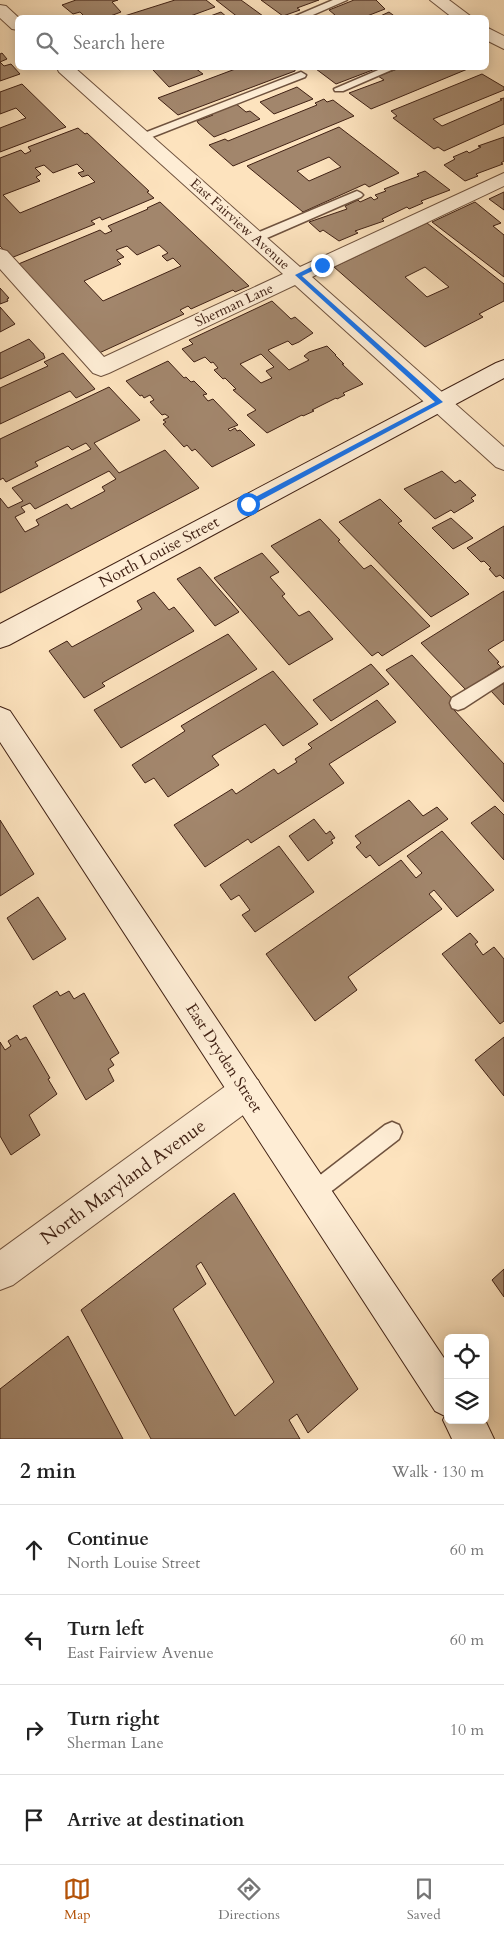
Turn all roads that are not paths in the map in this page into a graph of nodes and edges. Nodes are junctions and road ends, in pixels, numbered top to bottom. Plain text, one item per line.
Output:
1 (9, 0) edge
2 (342, 0) edge
3 (441, 0) edge
4 (0, 3) edge
5 (0, 10) edge
6 (304, 15) edge
7 (461, 15) edge
8 (15, 22) edge
9 (489, 34) edge
10 (504, 44) edge
11 (67, 70) edge
12 (387, 70) edge
13 (301, 75) dead end
14 (339, 89) dead end
15 (143, 137) junction
16 (504, 178) edge
17 (357, 195) dead end
18 (256, 238) junction
19 (0, 256) edge
20 (298, 275) junction
21 (504, 368) edge
22 (439, 402) junction
23 (504, 461) edge
24 (0, 637) edge
25 (504, 674) edge
26 (458, 703) dead end
27 (0, 719) edge
28 (246, 1092) junction
29 (392, 1132) dead end
30 (313, 1193) junction
31 (0, 1272) edge
32 (444, 1392) edge
33 (465, 1424) edge
34 (475, 1439) edge

1 - 4 street
2 - 6 lane
3 - 7 street
5 - 8 street
9 - 10 street
11 - 15 street, East Fairview Avenue
12 - 14 lane
13 - 15 lane
15 - 18 street, East Fairview Avenue
16 - 20 street, Sherman Lane
17 - 18 lane
18 - 20 street, East Fairview Avenue
19 - 20 street, Sherman Lane
20 - 22 street, East Fairview Avenue
21 - 22 street, North Louise Street
22 - 23 street, East Fairview Avenue
22 - 24 street, North Louise Street
25 - 26 lane
27 - 28 street, East Dryden Street
28 - 30 street, East Dryden Street
28 - 31 street, North Maryland Avenue
29 - 30 lane
30 - 32 street, East Dryden Street
33 - 34 street

